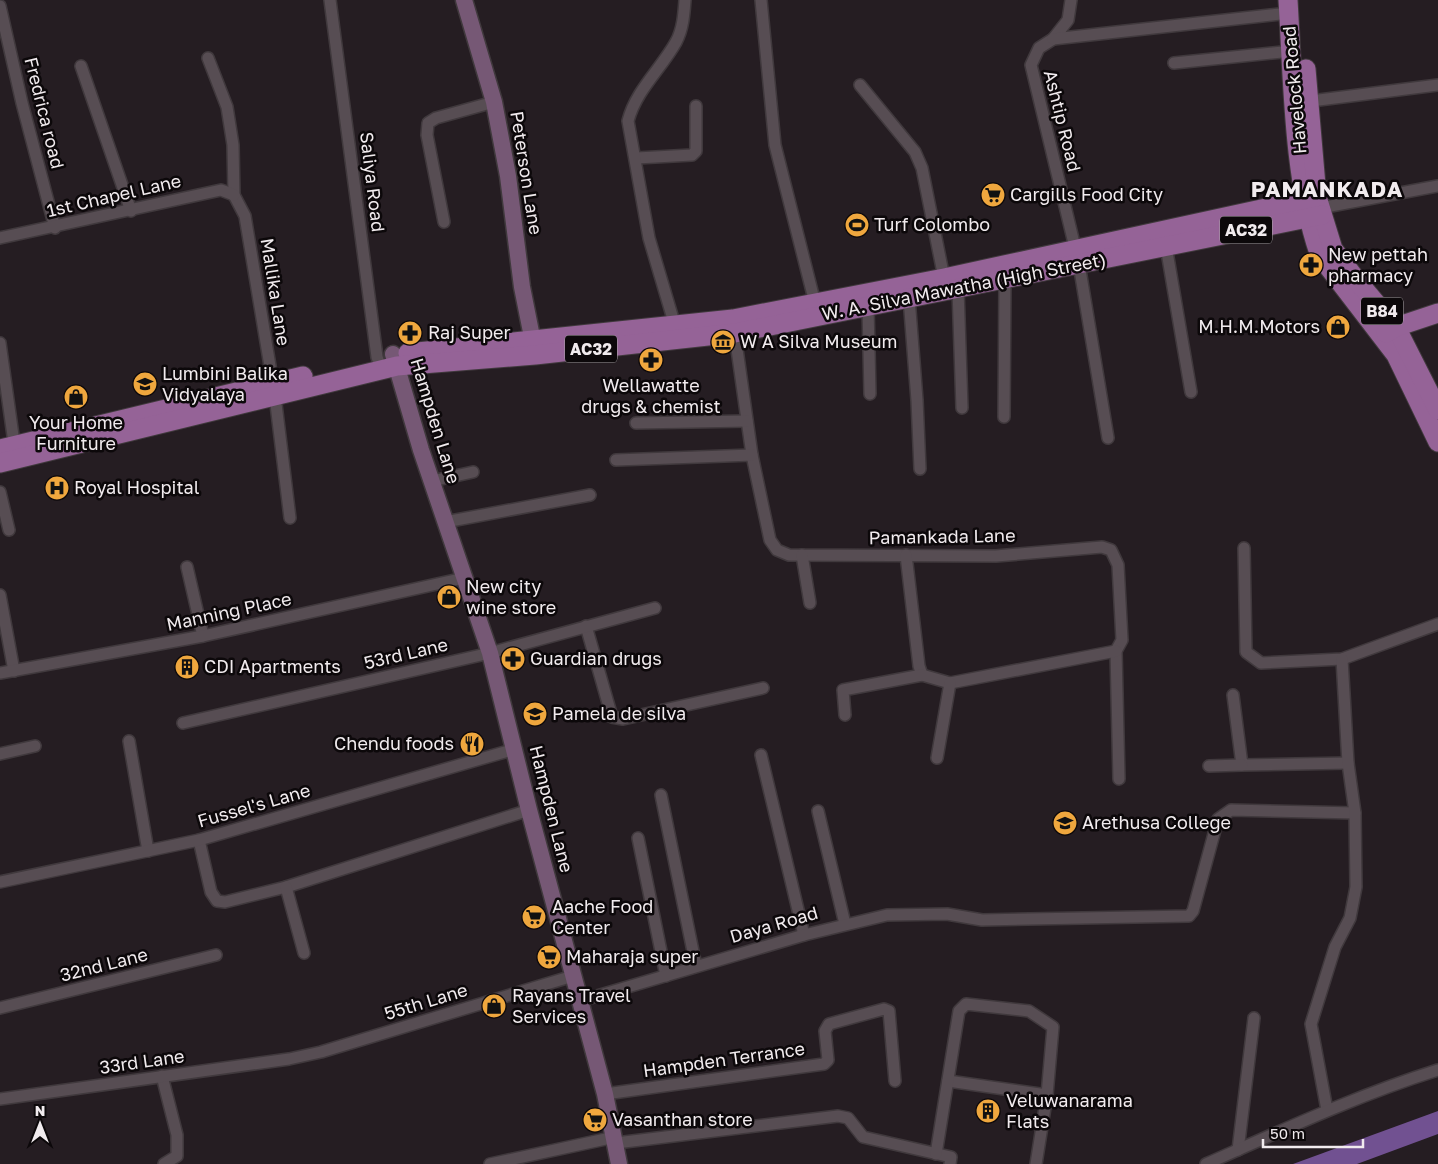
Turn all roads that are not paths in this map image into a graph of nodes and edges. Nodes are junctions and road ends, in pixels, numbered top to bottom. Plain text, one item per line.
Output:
1 (330, 0) edge
2 (464, 0) edge
3 (685, 0) edge
4 (761, 0) edge
5 (1071, 0) edge
6 (1292, 4) edge
7 (0, 6) edge
8 (1053, 39) junction
9 (1292, 51) junction
10 (208, 58) dead end
11 (1174, 63) dead end
12 (80, 66) dead end
13 (860, 84) dead end
14 (1438, 85) edge
15 (494, 102) junction
16 (1302, 102) junction
17 (696, 106) dead end
18 (637, 158) junction
19 (1438, 186) edge
20 (234, 195) junction
21 (1315, 208) junction
22 (131, 211) junction
23 (444, 222) dead end
24 (55, 228) junction
25 (0, 238) edge
26 (1166, 246) junction
27 (1077, 257) junction
28 (1005, 279) junction
29 (951, 284) junction
30 (909, 298) junction
31 (815, 303) junction
32 (868, 307) junction
33 (1438, 313) edge
34 (734, 326) junction
35 (1390, 331) junction
36 (678, 333) junction
37 (0, 343) edge
38 (534, 346) junction
39 (387, 362) junction
40 (274, 390) junction
41 (1191, 392) dead end
42 (870, 394) dead end
43 (962, 408) dead end
44 (1438, 410) edge
45 (1004, 417) dead end
46 (747, 421) junction
47 (636, 423) dead end
48 (1108, 438) dead end
49 (1438, 442) edge
50 (8, 454) edge
51 (752, 454) junction
52 (616, 460) dead end
53 (920, 469) dead end
54 (473, 472) dead end
55 (432, 481) junction
56 (0, 492) edge
57 (590, 495) dead end
58 (290, 518) dead end
59 (446, 522) junction
60 (9, 530) dead end
61 (1244, 548) dead end
62 (802, 555) junction
63 (906, 555) junction
64 (187, 567) dead end
65 (464, 578) junction
66 (0, 595) edge
67 (810, 603) dead end
68 (655, 608) dead end
69 (1438, 624) edge
70 (586, 626) junction
71 (203, 636) junction
72 (1116, 650) junction
73 (490, 653) junction
74 (1342, 659) junction
75 (14, 671) junction
76 (0, 673) edge
77 (922, 675) junction
78 (950, 683) junction
79 (763, 688) dead end
80 (1233, 696) dead end
81 (845, 715) dead end
82 (183, 723) dead end
83 (129, 741) dead end
84 (35, 746) dead end
85 (515, 749) junction
86 (0, 754) edge
87 (761, 755) dead end
88 (937, 758) dead end
89 (1348, 763) junction
90 (1242, 765) junction
91 (1209, 766) dead end
92 (1119, 779) dead end
93 (661, 795) dead end
94 (529, 810) junction
95 (818, 811) dead end
96 (1355, 813) junction
97 (638, 838) dead end
98 (199, 840) junction
99 (148, 851) junction
100 (0, 882) edge
101 (286, 887) junction
102 (845, 924) junction
103 (804, 935) junction
104 (304, 954) dead end
105 (216, 956) dead end
106 (696, 966) junction
107 (573, 976) junction
108 (666, 976) junction
109 (580, 1001) junction
110 (0, 1008) edge
111 (1254, 1018) dead end
112 (289, 1059) joint
113 (1438, 1070) edge
114 (162, 1076) junction
115 (894, 1081) dead end
116 (948, 1082) junction
117 (606, 1094) junction
118 (1047, 1095) junction
119 (0, 1099) edge
120 (1327, 1110) junction
121 (616, 1140) junction
122 (1238, 1150) junction
123 (936, 1154) junction
124 (164, 1164) edge
125 (490, 1164) edge
126 (619, 1164) edge
127 (950, 1164) edge
128 (1036, 1164) edge
129 (1206, 1164) edge

1 - 39 street, Saliya Road
2 - 15 street, Peterson Lane
3 - 18 street
4 - 31 street
5 - 8 street, Ashtip Road
6 - 8 street
6 - 9 main road, Havelock Road / B84
6 - 16 main road, Havelock Road / B84
7 - 24 street, Fredrica road
8 - 27 street, Ashtip Road
9 - 11 street
9 - 16 main road, Havelock Road / B84
10 - 20 street
12 - 22 street
13 - 29 street
14 - 16 street
15 - 23 street
15 - 38 street, Peterson Lane
16 - 21 main road, Havelock Road / B84
17 - 18 street
18 - 36 street
19 - 21 street
20 - 22 street, 1st Chapel Lane
20 - 40 street, Mallika Lane
21 - 26 main road, W. A. Silva Mawatha (High Street) / AC32
21 - 27 main road, W. A. Silva Mawatha (High Street) / AC32
21 - 35 main road, Havelock Road / B84
22 - 24 street, 1st Chapel Lane
24 - 25 street, 1st Chapel Lane
26 - 27 main road, W. A. Silva Mawatha (High Street) / AC32
26 - 41 street
27 - 28 main road, W. A. Silva Mawatha (High Street) / AC32
27 - 29 main road, W. A. Silva Mawatha (High Street) / AC32
27 - 48 street, Ashtip Road
28 - 29 main road, W. A. Silva Mawatha (High Street) / AC32
28 - 45 street
29 - 30 main road, W. A. Silva Mawatha (High Street) / AC32
29 - 31 main road, W. A. Silva Mawatha (High Street) / AC32
29 - 43 street
30 - 32 main road, W. A. Silva Mawatha (High Street) / AC32
30 - 53 street
31 - 34 main road, W. A. Silva Mawatha (High Street) / AC32
32 - 34 main road, W. A. Silva Mawatha (High Street) / AC32
32 - 42 street
33 - 35 main road
34 - 36 main road, W. A. Silva Mawatha (High Street) / AC32
34 - 46 street, Pamankada Lane
35 - 44 main road, Havelock Road / B84
35 - 49 main road, Havelock Road / B84
36 - 38 main road, W. A. Silva Mawatha (High Street) / AC32
37 - 50 street
38 - 39 main road, W. A. Silva Mawatha (High Street) / AC32
39 - 40 main road, W. A. Silva Mawatha (High Street) / AC32
39 - 55 street, Hampden Lane
40 - 50 main road, W. A. Silva Mawatha (High Street) / AC32
40 - 58 street, Mallika Lane
46 - 47 street
46 - 51 street, Pamankada Lane
51 - 52 street
51 - 62 street, Pamankada Lane
54 - 55 street
55 - 59 street, Hampden Lane
56 - 60 street
57 - 59 street
59 - 65 street, Hampden Lane
61 - 74 street
62 - 63 street, Pamankada Lane
62 - 67 street
63 - 72 street, Pamankada Lane
63 - 77 street
64 - 71 street
65 - 71 street, Manning Place
65 - 73 street, Hampden Lane
66 - 75 street
68 - 70 street, 53rd Lane
69 - 74 street
70 - 73 street, 53rd Lane
70 - 79 street
71 - 75 street, Manning Place
72 - 78 street
72 - 92 street, Pamankada Lane
73 - 82 street, 53rd Lane
73 - 85 street, Hampden Lane
74 - 89 street
75 - 76 street, Manning Place
77 - 78 street
77 - 81 street
78 - 88 street
80 - 90 street
83 - 99 street
84 - 86 street
85 - 94 street, Hampden Lane
85 - 98 street, Fussel's Lane
87 - 103 street
89 - 90 street
89 - 96 street
90 - 91 street
93 - 106 street
94 - 101 street
94 - 107 street, Hampden Lane
95 - 102 street
96 - 102 street, Daya Road
96 - 120 street
97 - 108 street
98 - 99 street, Fussel's Lane
98 - 101 street
99 - 100 street, Fussel's Lane
101 - 104 street
102 - 103 street, Daya Road
103 - 106 street, Daya Road
105 - 110 street, 32nd Lane
106 - 108 street, Daya Road
107 - 109 street, Hampden Lane
107 - 112 street, 55th Lane
108 - 109 street, Daya Road
109 - 117 street, Hampden Lane
111 - 122 street
112 - 114 street, 33rd Lane
113 - 120 street
114 - 119 street, 33rd Lane
114 - 124 street
115 - 117 street, Hampden Terrance
116 - 118 street
116 - 118 street
116 - 123 street
117 - 121 street, Hampden Lane
118 - 128 street
120 - 122 street
121 - 123 street
121 - 125 street
121 - 126 street, Hampden Lane
122 - 129 street
123 - 127 street

